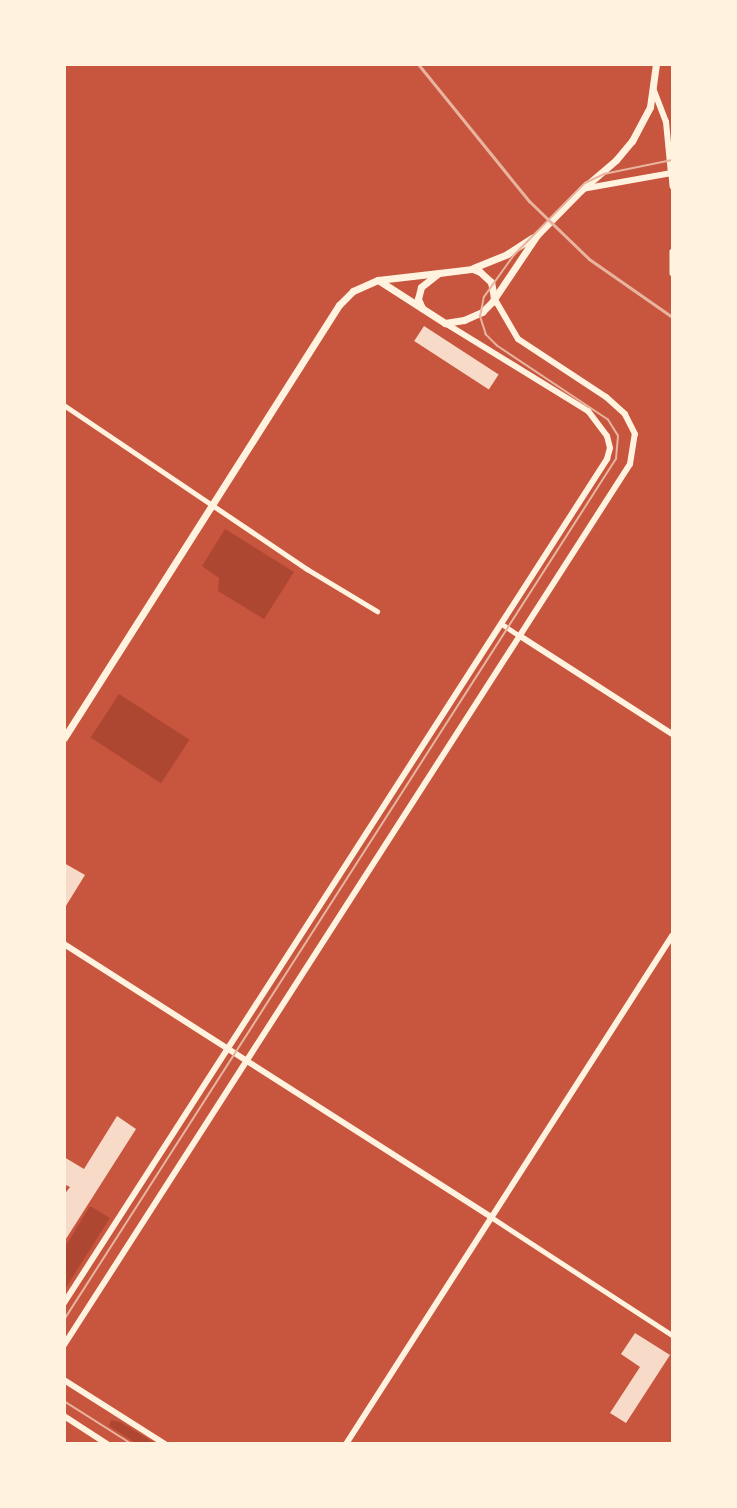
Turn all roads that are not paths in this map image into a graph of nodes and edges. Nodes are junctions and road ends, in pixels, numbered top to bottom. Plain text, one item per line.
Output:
1 (656, 64) edge
2 (653, 88) junction
3 (672, 173) edge
4 (672, 186) edge
5 (581, 189) junction
6 (537, 235) junction
7 (672, 251) edge
8 (473, 269) junction
9 (439, 273) junction
10 (672, 273) edge
11 (378, 280) junction
12 (494, 298) junction
13 (422, 308) junction
14 (445, 323) junction
15 (64, 405) edge
16 (213, 504) junction
17 (377, 611) dead end
18 (502, 624) junction
19 (520, 636) junction
20 (672, 734) edge
21 (64, 738) edge
22 (672, 936) edge
23 (64, 944) edge
24 (229, 1047) junction
25 (247, 1059) junction
26 (491, 1217) junction
27 (64, 1303) edge
28 (672, 1335) edge
29 (64, 1344) edge
30 (65, 1381) edge
31 (64, 1416) edge
32 (107, 1443) edge
33 (165, 1443) edge
34 (346, 1443) edge

1 - 2 main road
2 - 3 main road
2 - 5 main road
3 - 4 street
3 - 5 main road
5 - 6 main road
6 - 8 main road
6 - 12 main road
7 - 10 street
8 - 9 main road
8 - 12 main road
9 - 11 main road
9 - 13 main road
11 - 13 main road
11 - 16 main road
12 - 14 main road
12 - 19 main road
13 - 14 main road
14 - 18 main road
15 - 16 street
16 - 17 street
16 - 21 main road
18 - 19 street
18 - 24 main road
19 - 20 main road
19 - 25 main road
22 - 26 main road
23 - 24 main road
24 - 25 main road
24 - 27 main road
25 - 26 main road
25 - 29 main road
26 - 28 street
26 - 34 main road
30 - 33 main road
31 - 32 main road

